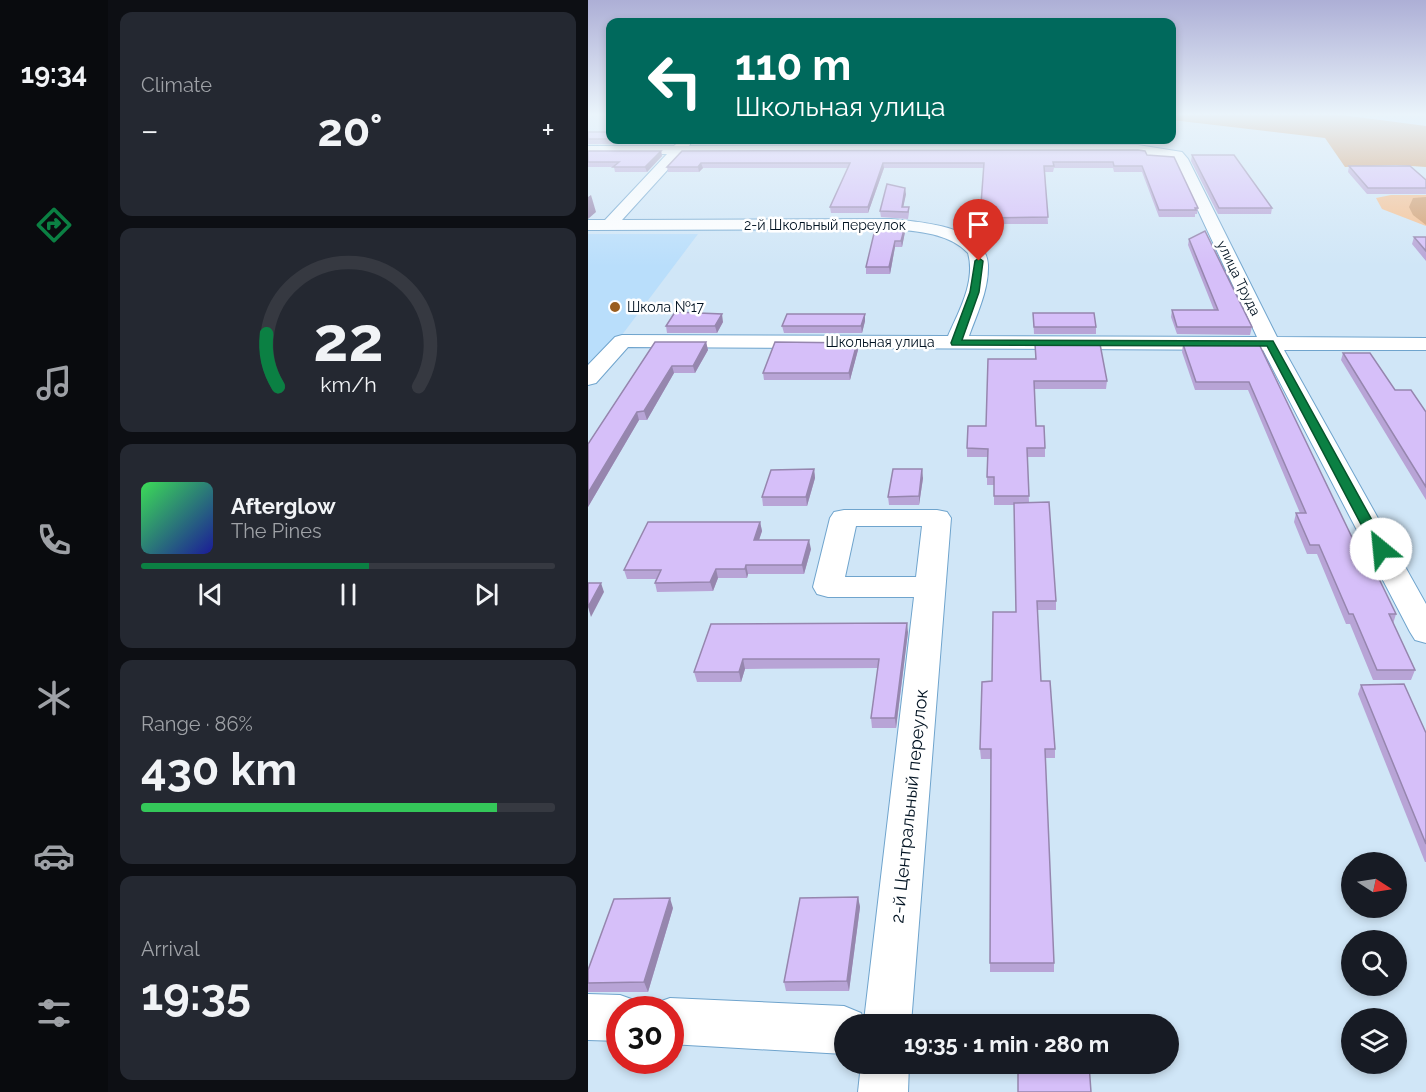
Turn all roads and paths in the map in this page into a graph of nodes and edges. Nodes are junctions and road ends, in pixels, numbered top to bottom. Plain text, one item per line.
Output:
1 (665, 165) edge
2 (1184, 165) edge
3 (588, 225) edge
4 (609, 225) junction
5 (956, 343) junction
6 (1270, 343) junction
7 (1426, 344) edge
8 (588, 378) edge
9 (930, 587) dead end
10 (1426, 632) edge
11 (888, 1014) edge
12 (588, 1017) edge
13 (606, 1018) edge
14 (684, 1022) edge
15 (834, 1029) edge
16 (884, 1074) edge
17 (883, 1092) edge

1 - 4 street
2 - 6 street, улица Труда
3 - 4 street
4 - 5 street, 2-й Школьный переулок
5 - 6 street, Школьная улица
5 - 8 street, Школьная улица
6 - 7 street, Школьная улица
6 - 10 street, улица Труда
9 - 11 street, 2-й Центральный переулок
12 - 13 street
14 - 15 street
16 - 17 street

